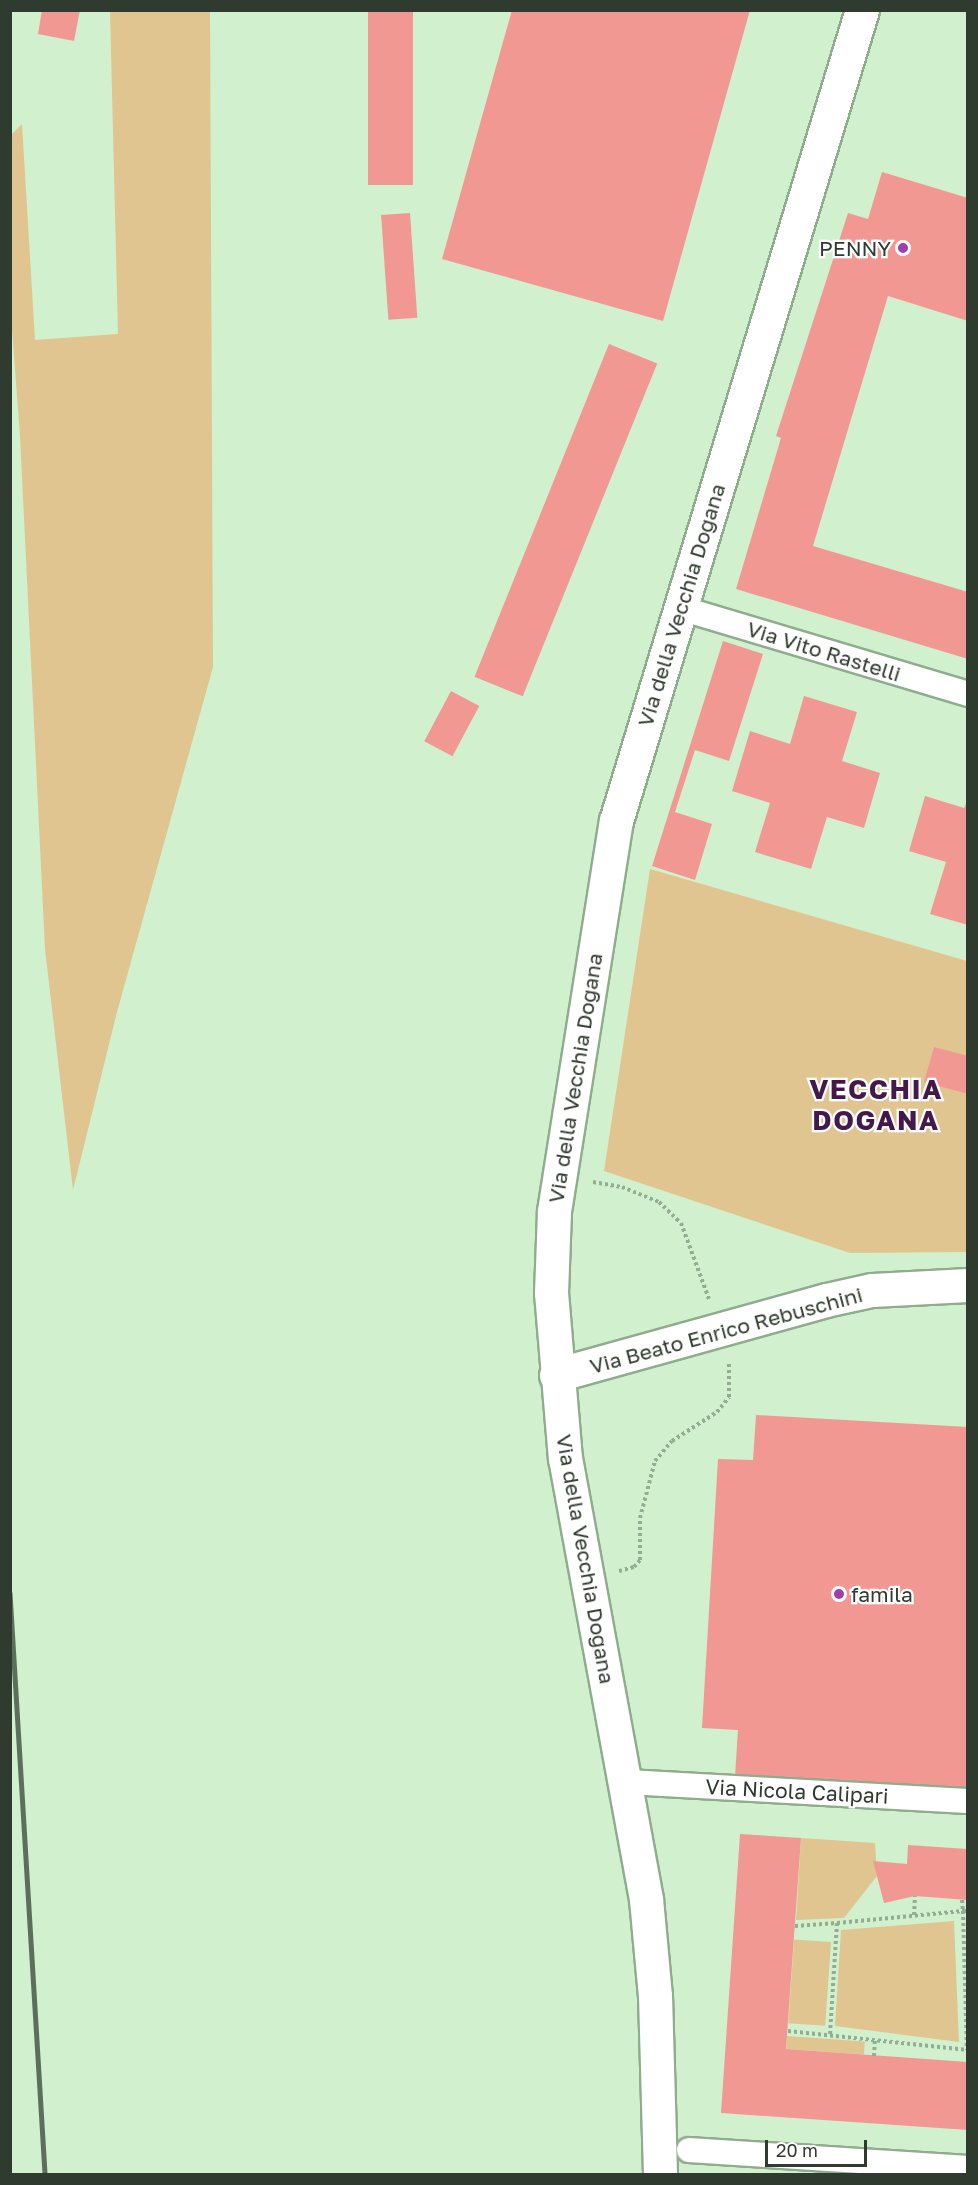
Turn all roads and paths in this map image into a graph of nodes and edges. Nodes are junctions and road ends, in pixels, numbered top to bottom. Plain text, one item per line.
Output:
1 (862, 10) edge
2 (680, 608) junction
3 (968, 694) edge
4 (659, 1202) dead end
5 (968, 1286) edge
6 (725, 1345) junction
7 (740, 1356) dead end
8 (556, 1375) junction
9 (588, 1580) junction
10 (626, 1782) junction
11 (968, 1801) edge
12 (915, 1896) dead end
13 (962, 1900) dead end
14 (965, 1911) edge
15 (914, 1914) junction
16 (837, 1923) junction
17 (795, 1926) dead end
18 (966, 1964) edge
19 (788, 2031) dead end
20 (830, 2034) junction
21 (875, 2038) junction
22 (967, 2050) edge
23 (874, 2056) dead end
24 (689, 2150) dead end
25 (968, 2168) edge
26 (660, 2175) edge

1 - 2 street, Via della Vecchia Dogana
2 - 3 street, Via Vito Rastelli
2 - 8 street, Via della Vecchia Dogana
4 - 6 path
5 - 6 street, Via Beato Enrico Rebuschini
6 - 7 path
6 - 8 street, Via Beato Enrico Rebuschini
6 - 9 path
8 - 9 street, Via della Vecchia Dogana
9 - 10 street, Via della Vecchia Dogana
10 - 11 street, Via Nicola Calipari
10 - 26 street, Via della Vecchia Dogana
12 - 15 path
13 - 14 path
14 - 15 path
14 - 18 path
15 - 16 path
16 - 17 path
16 - 20 path
18 - 22 path
19 - 20 path
20 - 21 path
21 - 22 path
21 - 23 path
24 - 25 street

